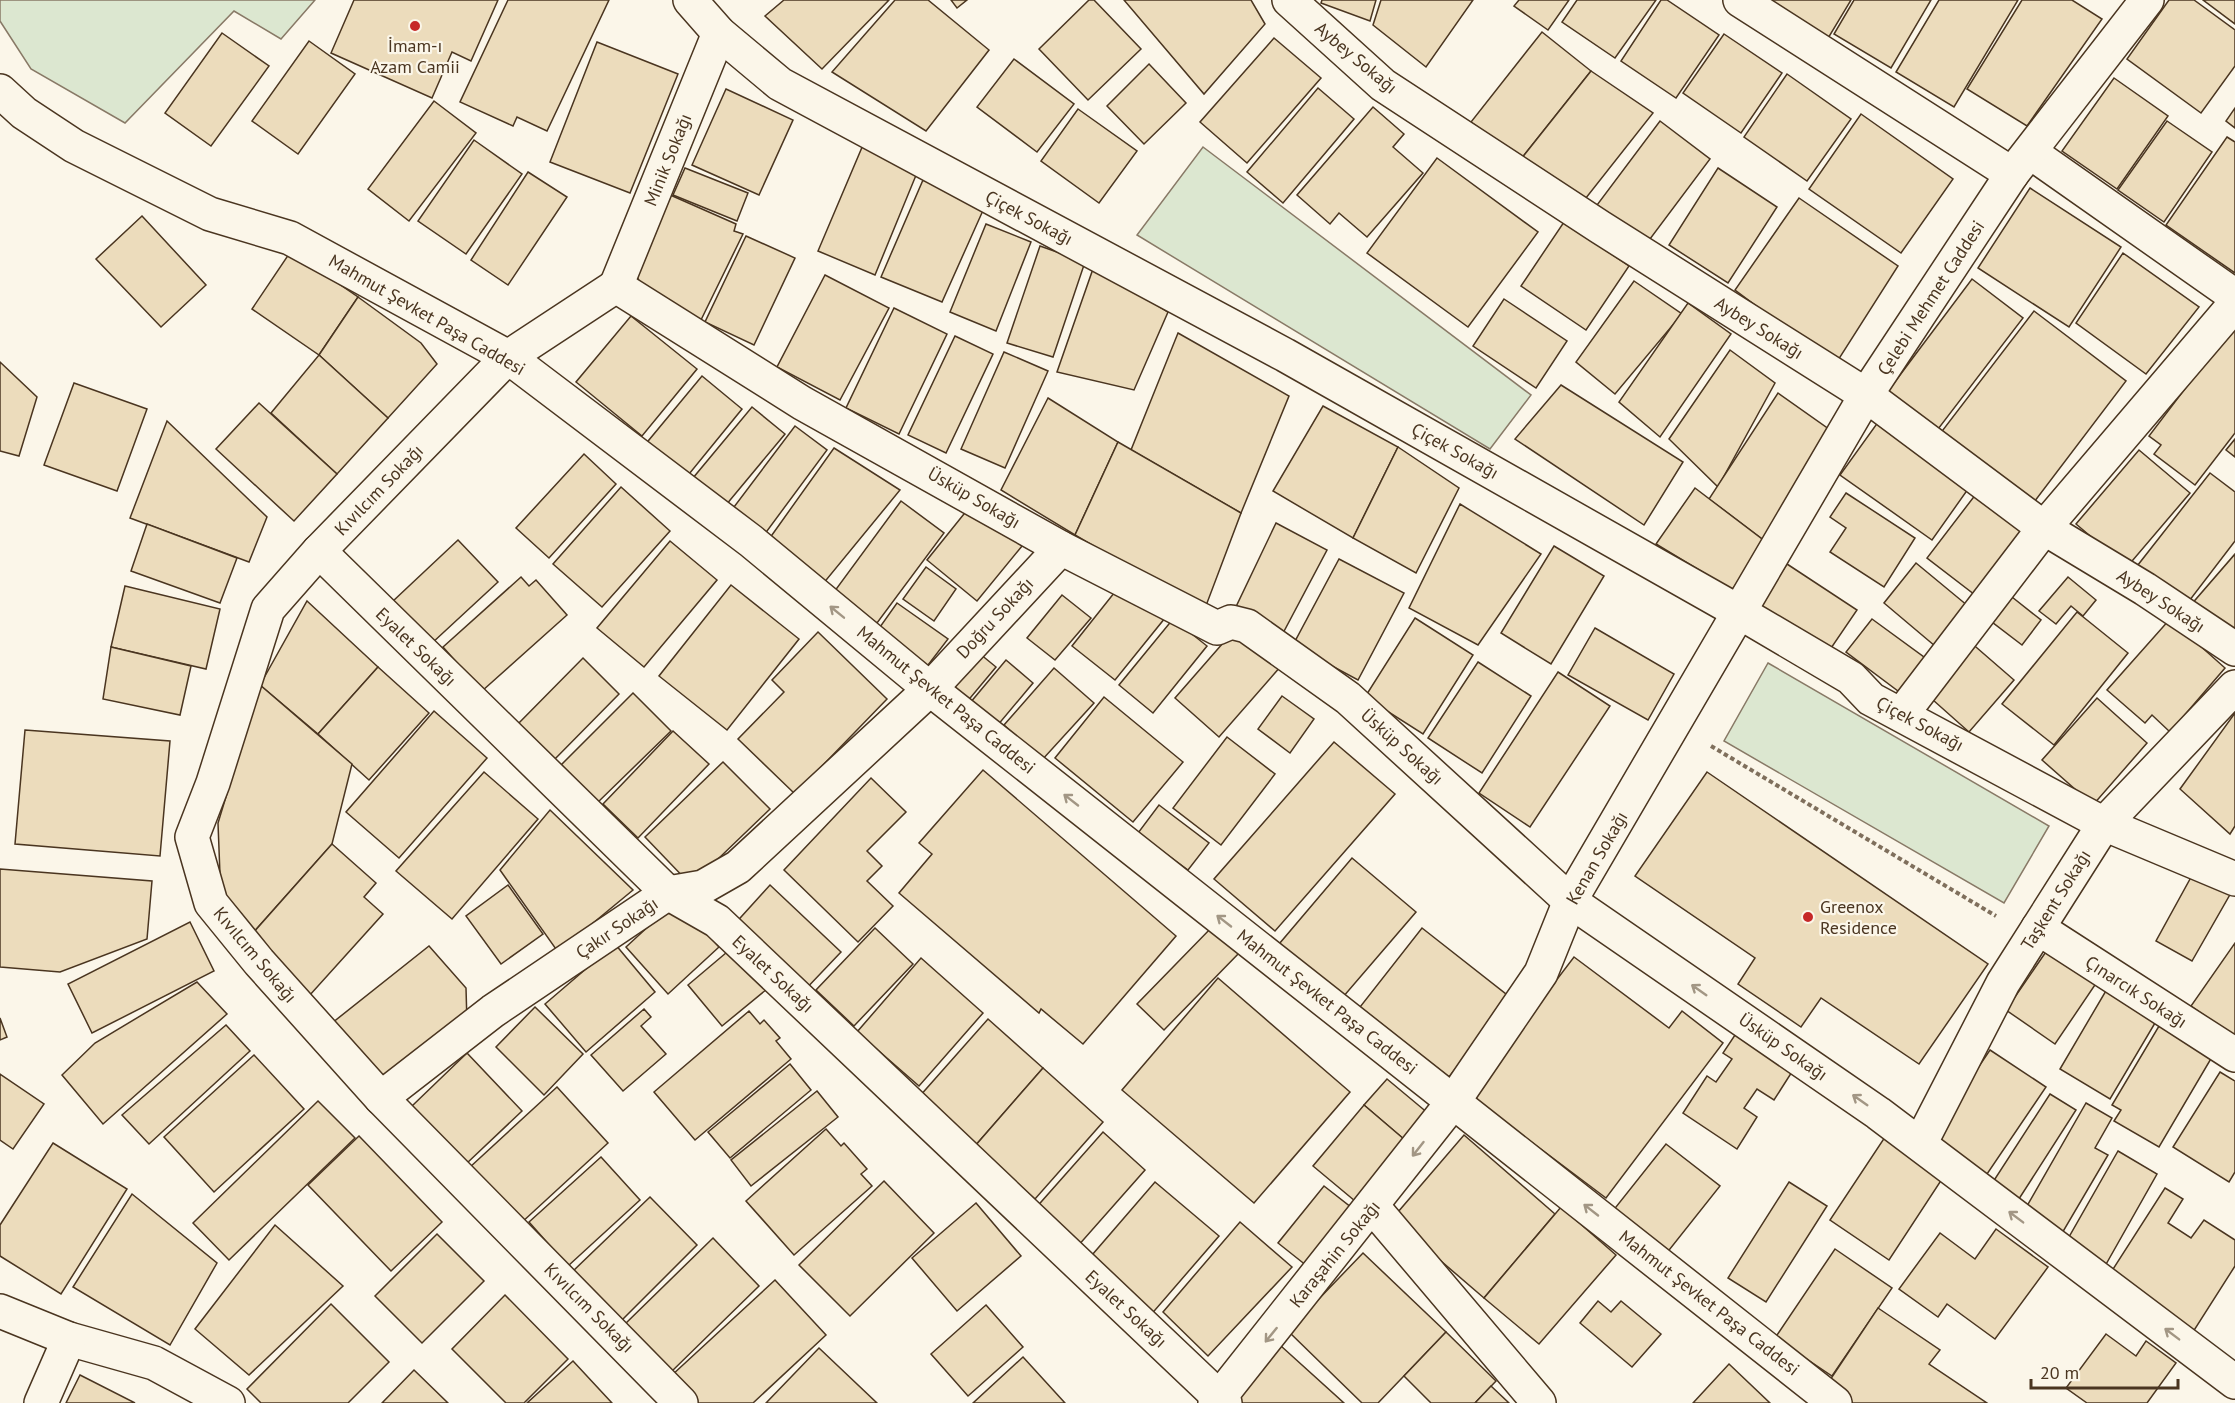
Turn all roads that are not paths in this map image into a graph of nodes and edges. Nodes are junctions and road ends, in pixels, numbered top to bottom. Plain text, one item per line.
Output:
1 (690, 0) edge
2 (1289, 0) edge
3 (2147, 0) edge
4 (1743, 1) edge
5 (719, 33) junction
6 (0, 91) edge
7 (2021, 163) junction
8 (616, 286) junction
9 (2235, 296) edge
10 (2235, 304) edge
11 (508, 357) junction
12 (1866, 395) junction
13 (2044, 528) junction
14 (1061, 548) junction
15 (319, 551) junction
16 (1739, 612) junction
17 (2235, 650) edge
18 (2235, 687) edge
19 (930, 689) junction
20 (1902, 714) junction
21 (2104, 824) junction
22 (2235, 879) edge
23 (668, 893) junction
24 (1570, 901) junction
25 (2035, 933) junction
26 (2235, 1055) edge
27 (381, 1098) junction
28 (1453, 1102) junction
29 (1920, 1144) junction
30 (1373, 1207) junction
31 (0, 1311) edge
32 (69, 1339) junction
33 (2235, 1382) edge
34 (1220, 1401) edge
35 (41, 1403) edge
36 (228, 1403) edge
37 (681, 1403) edge
38 (1539, 1403) edge
39 (1835, 1403) edge

1 - 5 street, Çiçek Sokağı
2 - 12 street, Aybey Sokağı
3 - 7 street, Çelebi Mehmet Caddesi
4 - 7 street
5 - 8 street, Minik Sokağı
5 - 16 street, Çiçek Sokağı
6 - 11 street, Mahmut Şevket Paşa Caddesi
7 - 9 street
7 - 12 street, Çelebi Mehmet Caddesi
8 - 11 street
8 - 14 street, Üsküp Sokağı
10 - 13 street
11 - 15 street, Kıvılcım Sokağı
19 -> 11 street, Mahmut Şevket Paşa Caddesi
12 - 13 street, Aybey Sokağı
12 - 16 street, Çelebi Mehmet Caddesi
13 - 17 street, Aybey Sokağı
13 - 20 street
14 - 19 street, Doğru Sokağı
14 - 24 street, Üsküp Sokağı
15 - 23 street, Eyalet Sokağı
15 - 27 street, Kıvılcım Sokağı
16 - 20 street, Çiçek Sokağı
16 - 24 street, Kenan Sokağı
18 - 21 street, Taşkent Sokağı
19 - 23 street, Çakır Sokağı
28 -> 19 street, Mahmut Şevket Paşa Caddesi
20 - 21 street, Çiçek Sokağı
21 - 22 street, Çiçek Sokağı
21 - 25 street, Taşkent Sokağı
23 - 27 street, Çakır Sokağı
23 - 34 street, Eyalet Sokağı
24 - 28 street, Kenan Sokağı
29 -> 24 street, Üsküp Sokağı
25 - 26 street, Çınarcık Sokağı
25 - 29 street, Taşkent Sokağı
27 - 37 street, Kıvılcım Sokağı
28 -> 30 street, Karaşahin Sokağı
39 -> 28 street, Mahmut Şevket Paşa Caddesi
33 -> 29 street, Üsküp Sokağı
30 -> 34 street, Karaşahin Sokağı
30 - 38 street
31 - 32 street
32 - 35 street
32 - 36 street

